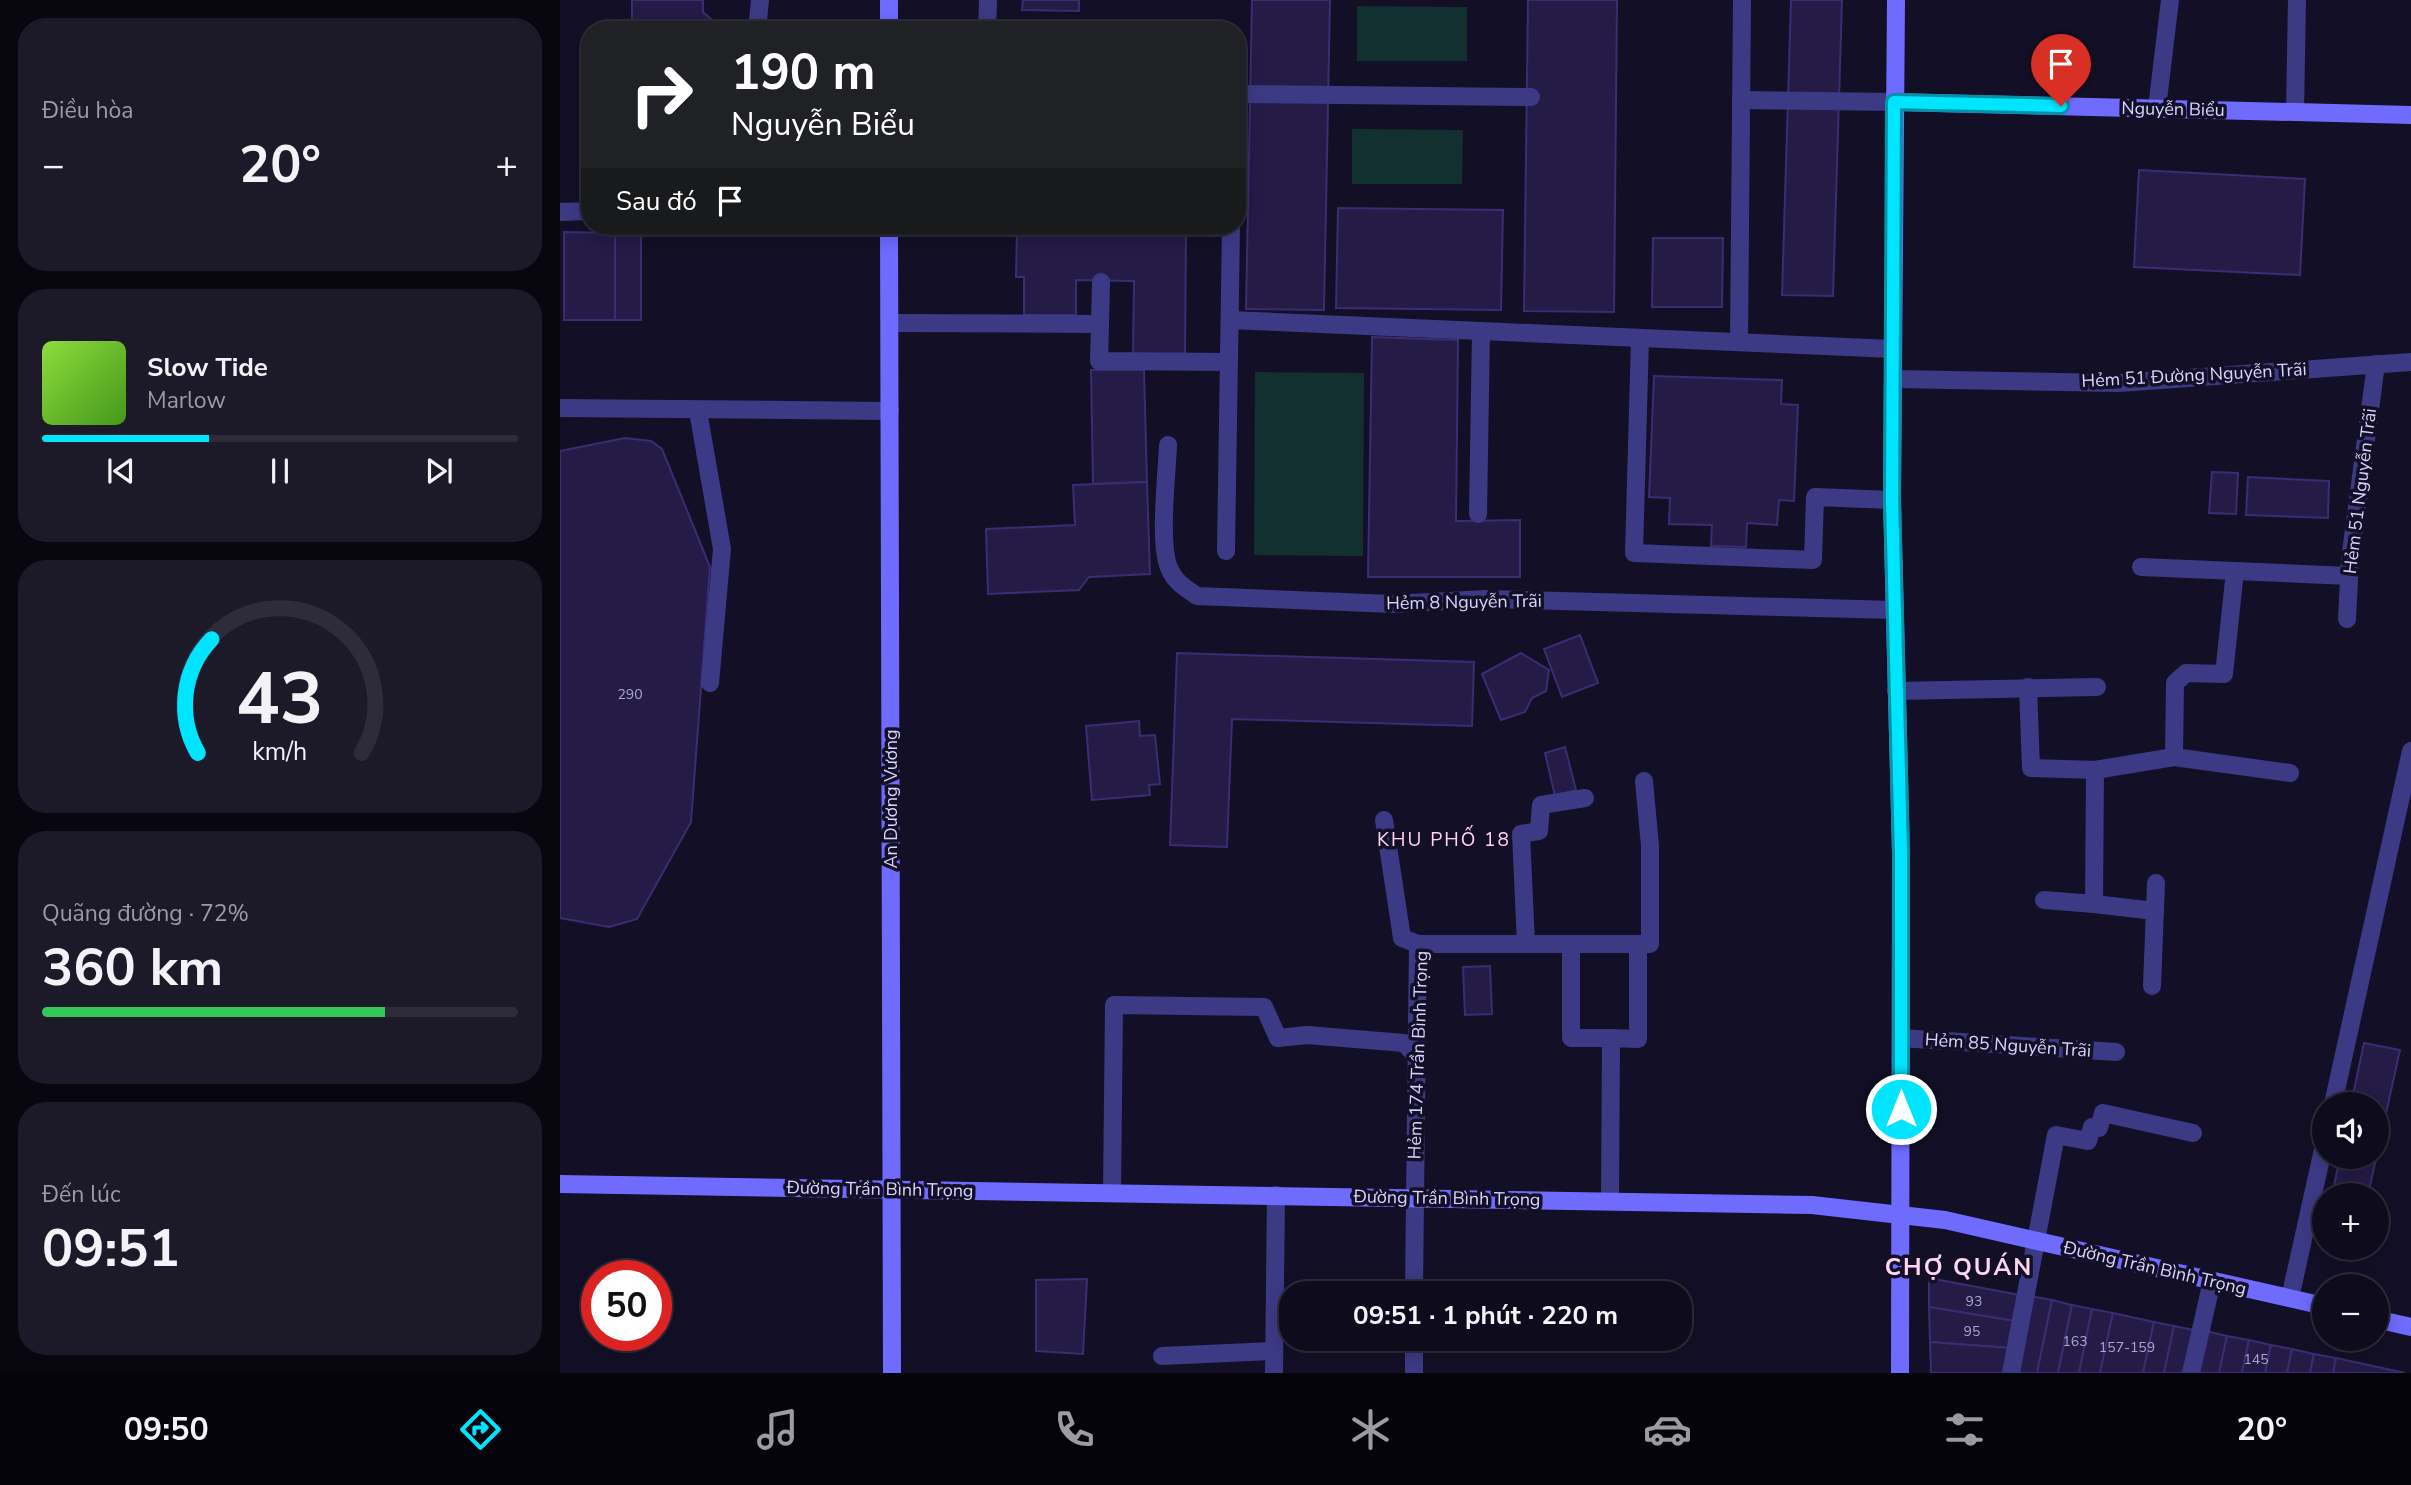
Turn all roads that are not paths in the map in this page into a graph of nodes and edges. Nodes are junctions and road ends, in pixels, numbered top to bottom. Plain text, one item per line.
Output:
1 (760, 0) edge
2 (889, 0) edge
3 (988, 0) edge
4 (1742, 0) edge
5 (1896, 0) edge
6 (2170, 0) edge
7 (2297, 0) edge
8 (758, 21) edge
9 (889, 21) edge
10 (988, 21) edge
11 (1246, 94) edge
12 (1531, 97) dead end
13 (1741, 100) junction
14 (1894, 102) junction
15 (2157, 108) junction
16 (2295, 112) junction
17 (2411, 115) edge
18 (581, 211) edge
19 (560, 212) edge
20 (890, 235) edge
21 (1231, 235) edge
22 (1101, 282) dead end
23 (1230, 320) junction
24 (890, 323) junction
25 (1100, 324) junction
26 (1481, 331) junction
27 (1640, 338) junction
28 (1739, 342) junction
29 (1892, 349) junction
30 (1229, 362) junction
31 (2411, 362) edge
32 (2376, 364) junction
33 (1893, 379) junction
34 (560, 408) edge
35 (698, 411) junction
36 (890, 411) junction
37 (1168, 445) dead end
38 (1892, 500) junction
39 (1478, 514) dead end
40 (1226, 551) dead end
41 (2141, 567) dead end
42 (2235, 571) junction
43 (2349, 576) junction
44 (1895, 610) junction
45 (2347, 619) dead end
46 (710, 683) dead end
47 (2028, 687) junction
48 (2097, 687) dead end
49 (1896, 691) junction
50 (2411, 751) edge
51 (2174, 757) junction
52 (2095, 770) junction
53 (2290, 773) dead end
54 (1644, 781) dead end
55 (1585, 798) dead end
56 (1384, 820) dead end
57 (2156, 883) dead end
58 (2044, 900) dead end
59 (2094, 904) junction
60 (2155, 911) junction
61 (1418, 944) junction
62 (1526, 944) junction
63 (1571, 944) junction
64 (1638, 944) junction
65 (2152, 986) dead end
66 (1611, 1038) junction
67 (1901, 1038) junction
68 (2116, 1052) dead end
69 (1416, 1056) junction
70 (2336, 1092) edge
71 (2193, 1133) dead end
72 (2319, 1169) edge
73 (560, 1184) edge
74 (891, 1189) junction
75 (1112, 1193) junction
76 (1276, 1195) junction
77 (1415, 1198) junction
78 (1610, 1201) junction
79 (1900, 1213) junction
80 (2036, 1241) junction
81 (1414, 1281) edge
82 (2212, 1281) junction
83 (2290, 1298) junction
84 (2312, 1303) edge
85 (2389, 1322) edge
86 (2411, 1327) edge
87 (1274, 1351) junction
88 (1414, 1351) edge
89 (1162, 1356) dead end
90 (892, 1373) edge
91 (1273, 1373) edge
92 (1414, 1373) edge
93 (1900, 1373) edge
94 (2011, 1373) edge
95 (2191, 1373) edge

1 - 8 street
2 - 9 main road
3 - 10 street
4 - 13 street
5 - 14 main road
6 - 15 street
7 - 16 street
11 - 12 street
13 - 14 street
13 - 28 street
14 - 15 main road, Nguyễn Biểu
14 - 29 main road
15 - 16 main road, Nguyễn Biểu
16 - 17 main road, Nguyễn Biểu
18 - 19 street
20 - 24 main road, An Dương Vương
21 - 23 street
22 - 25 street
23 - 26 street
23 - 30 street
24 - 25 street
24 - 36 main road, An Dương Vương
25 - 30 street
26 - 27 street
26 - 39 street
27 - 28 street
27 - 38 street
28 - 29 street
29 - 33 main road
30 - 40 street
31 - 32 street, Hẻm 51 Đường Nguyễn Trãi
32 - 33 street, Hẻm 51 Đường Nguyễn Trãi
32 - 43 street, Hẻm 51 Nguyễn Trãi
33 - 38 main road
34 - 35 street
35 - 36 street
35 - 46 street
36 - 74 main road, An Dương Vương
37 - 44 street, Hẻm 8 Nguyễn Trãi
38 - 44 main road
41 - 42 street
42 - 43 street
42 - 51 street
43 - 45 street, Hẻm 51 Nguyễn Trãi
44 - 49 main road
47 - 48 street
47 - 49 street
47 - 52 street
49 - 67 main road
50 - 70 street
51 - 52 street
51 - 53 street
52 - 59 street
54 - 64 street
55 - 62 street
56 - 61 street
57 - 60 street
58 - 59 street
59 - 60 street
60 - 65 street
61 - 62 street, Hẻm 174 Trần Bình Trọng
61 - 69 street, Hẻm 174 Trần Bình Trọng
62 - 63 street, Hẻm 174 Trần Bình Trọng
63 - 64 street, Hẻm 174 Trần Bình Trọng
63 - 66 street
64 - 66 street
66 - 78 street
67 - 68 street, Hẻm 85 Nguyễn Trãi
67 - 79 main road
69 - 75 street
69 - 77 street, Hẻm 174 Trần Bình Trọng
71 - 80 street
72 - 83 street
73 - 74 main road, Đường Trần Bình Trọng
74 - 75 main road, Đường Trần Bình Trọng
74 - 90 main road, An Dương Vương
75 - 76 main road, Đường Trần Bình Trọng
76 - 77 main road, Đường Trần Bình Trọng
76 - 87 street
77 - 78 main road, Đường Trần Bình Trọng
77 - 81 street, Hẻm 174 Trần Bình Trọng
78 - 79 main road, Đường Trần Bình Trọng
79 - 80 main road, Đường Trần Bình Trọng
79 - 93 main road
80 - 82 main road, Đường Trần Bình Trọng
80 - 94 street
82 - 83 main road, Đường Trần Bình Trọng
82 - 95 street
83 - 84 main road, Đường Trần Bình Trọng
85 - 86 main road
87 - 89 street
87 - 91 street
88 - 92 street

